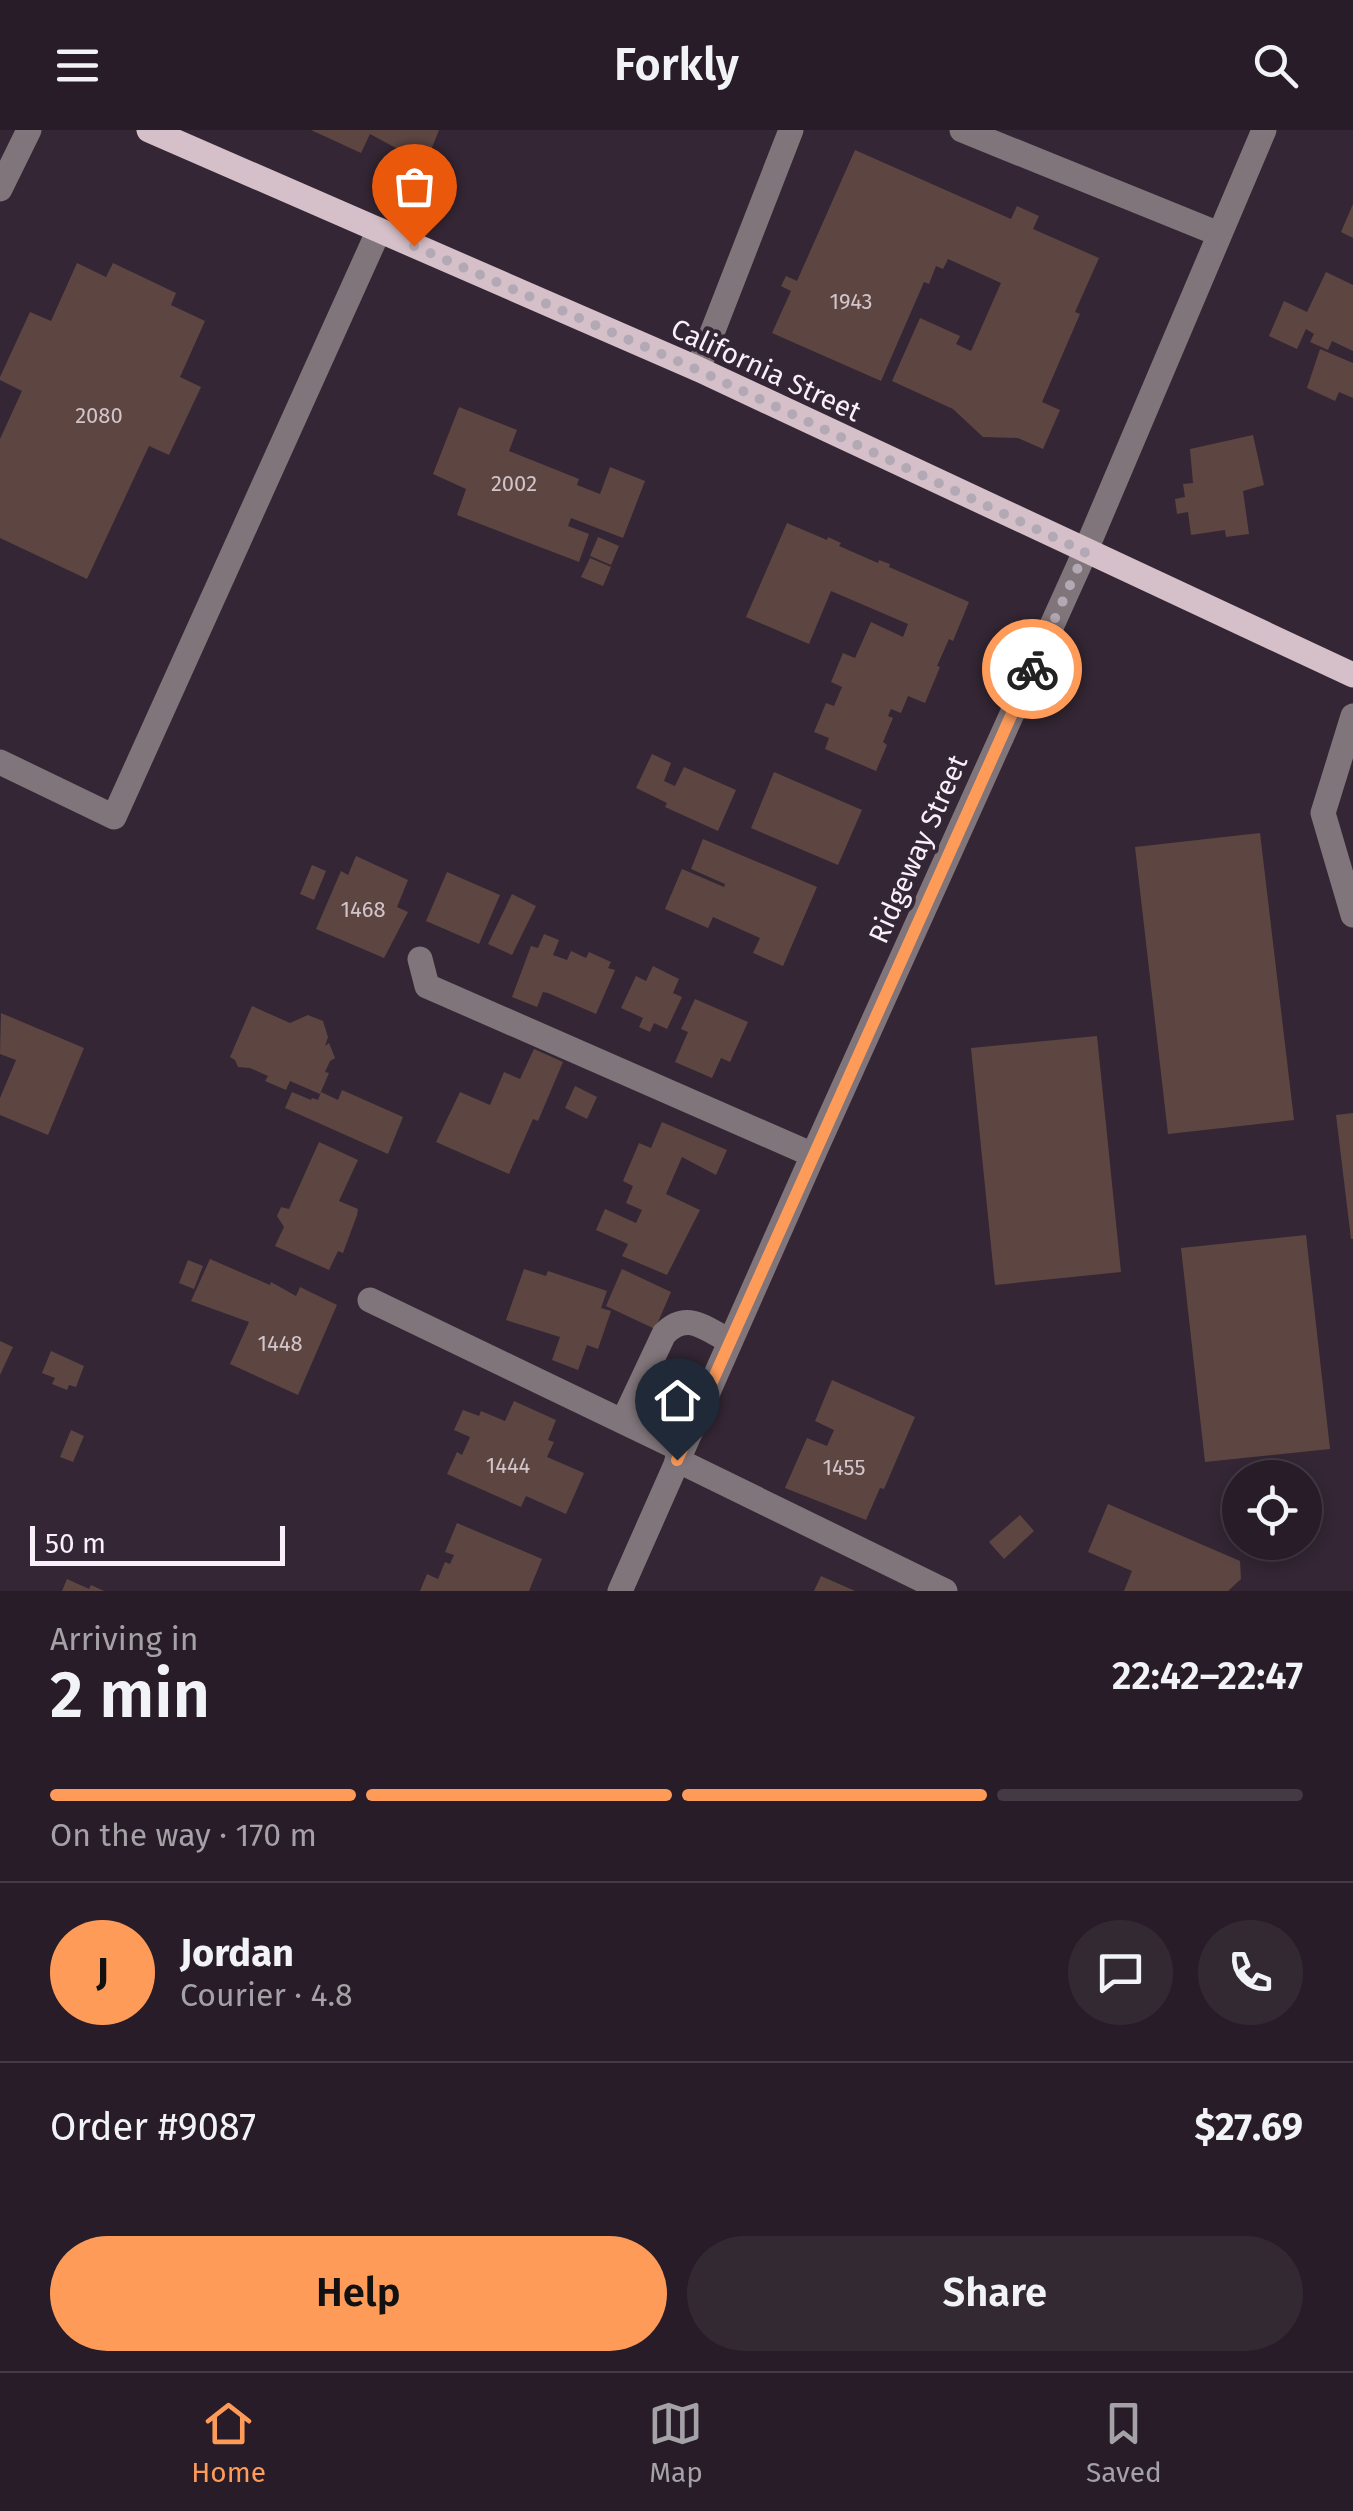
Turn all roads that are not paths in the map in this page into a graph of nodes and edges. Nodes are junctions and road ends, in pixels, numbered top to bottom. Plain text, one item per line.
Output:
1 (29, 130) edge
2 (149, 130) edge
3 (791, 130) edge
4 (962, 130) edge
5 (1264, 130) edge
6 (0, 189) edge
7 (379, 230) junction
8 (1219, 234) junction
9 (698, 370) junction
10 (1085, 552) junction
11 (1353, 675) edge
12 (1353, 716) edge
13 (0, 762) edge
14 (1346, 768) edge
15 (1353, 915) edge
16 (420, 959) dead end
17 (813, 1154) junction
18 (370, 1300) dead end
19 (730, 1340) junction
20 (623, 1422) junction
21 (679, 1454) junction
22 (620, 1591) edge
23 (945, 1591) edge

1 - 6 street
2 - 7 main road, California Street
3 - 9 street
4 - 8 street
5 - 8 street, Ridgeway Street
7 - 9 main road, California Street
7 - 13 street
8 - 10 street, Ridgeway Street
9 - 10 main road, California Street
10 - 11 main road, California Street
10 - 17 street, Ridgeway Street
12 - 14 street
14 - 15 street
16 - 17 street
17 - 19 street, Ridgeway Street
18 - 20 street
19 - 20 street
19 - 21 street, Ridgeway Street
20 - 21 street
21 - 22 street, Ridgeway Street
21 - 23 street

